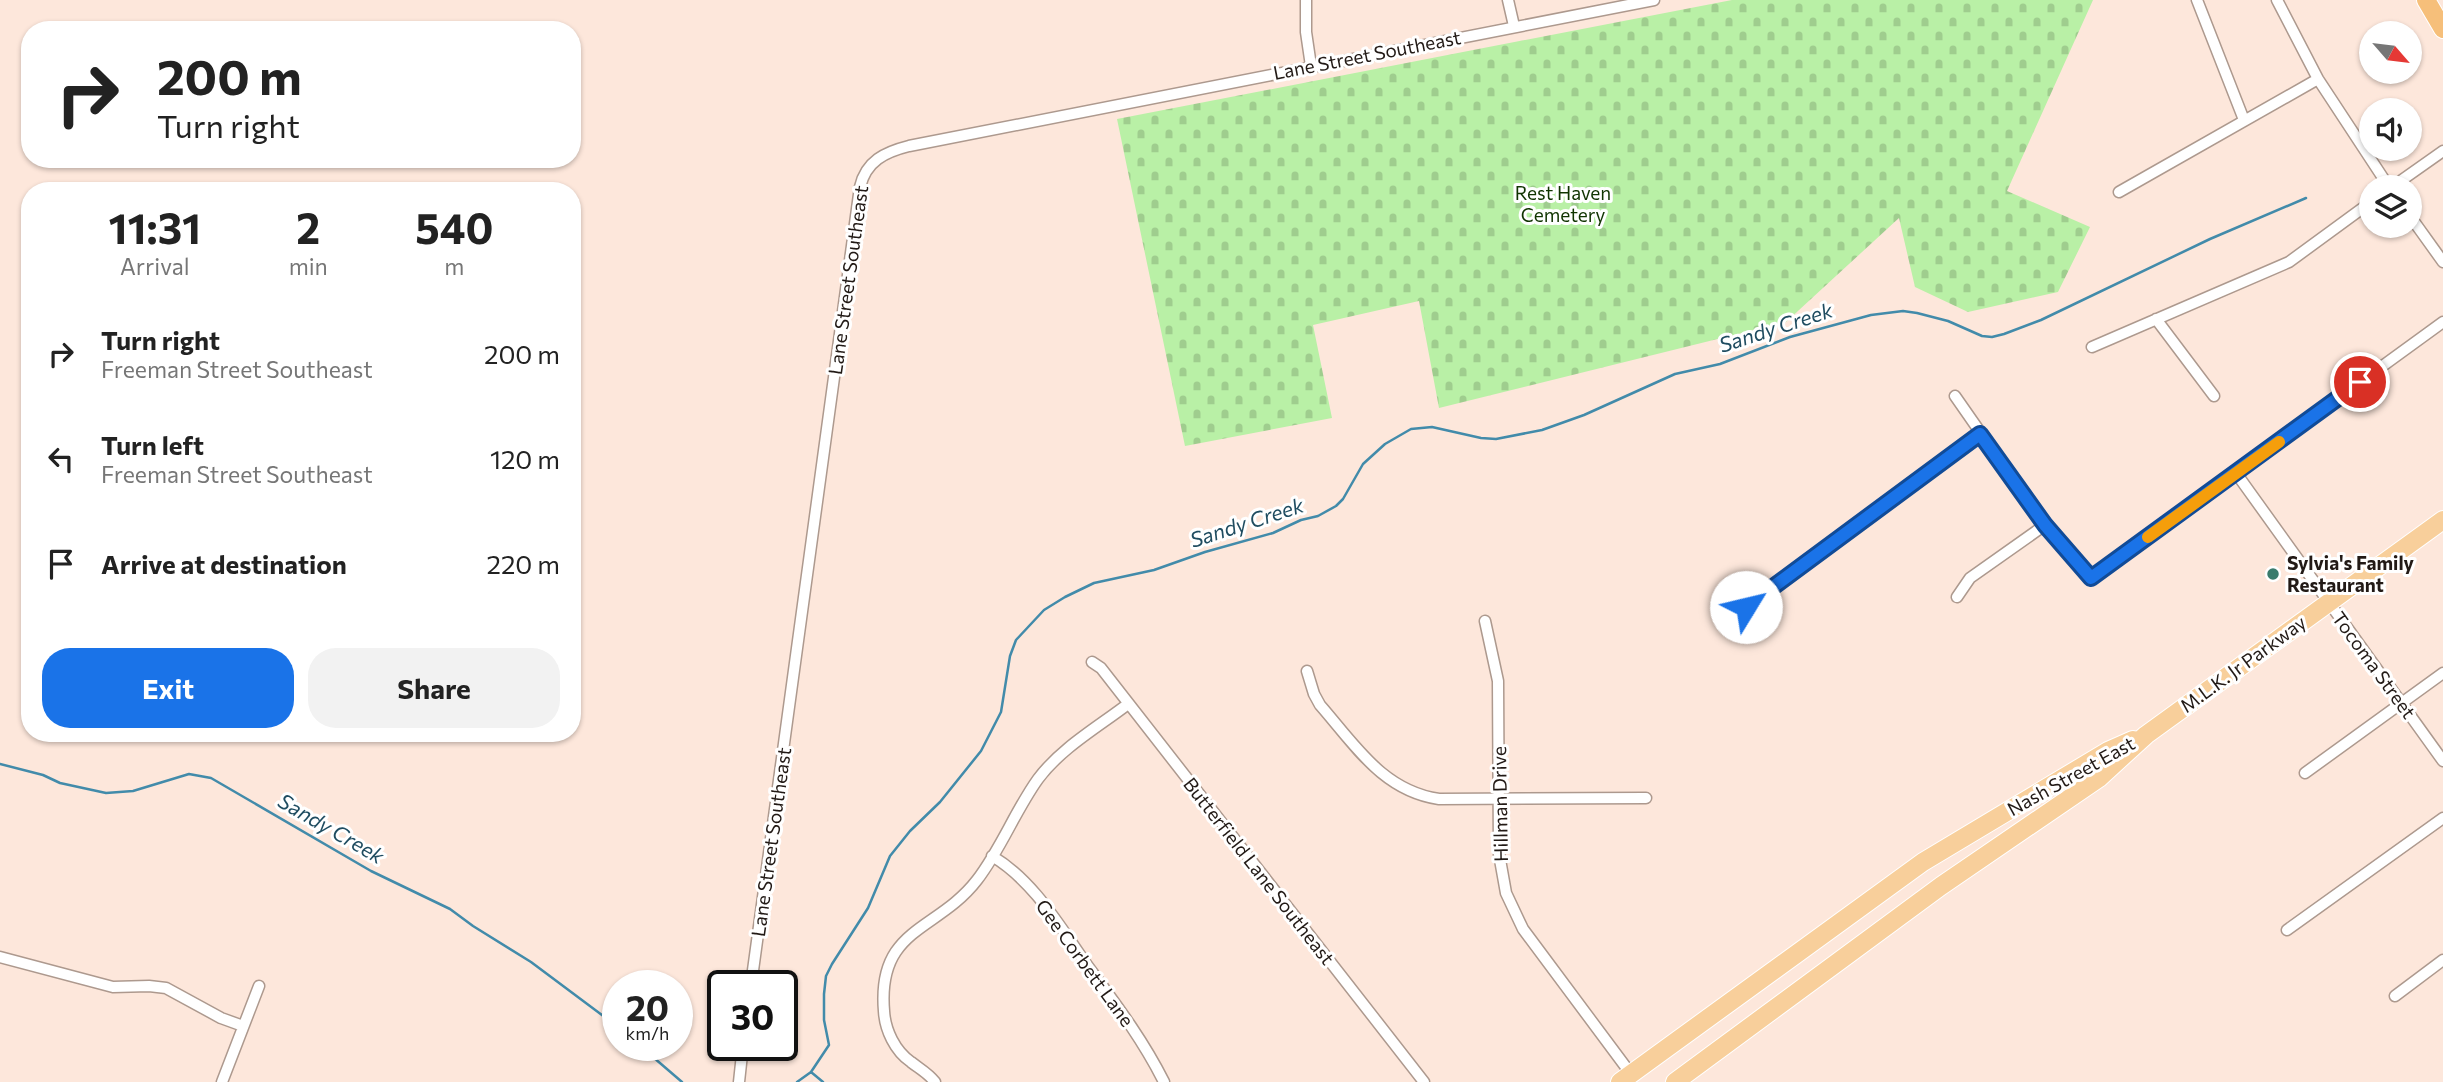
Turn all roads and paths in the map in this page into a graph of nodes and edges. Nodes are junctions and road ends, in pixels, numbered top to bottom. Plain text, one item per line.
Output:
1 (1306, 0) edge
2 (1508, 0) edge
3 (1654, 0) edge
4 (2196, 0) edge
5 (2277, 0) edge
6 (2426, 0) edge
7 (1514, 26) junction
8 (2443, 29) edge
9 (1311, 66) junction
10 (2318, 79) junction
11 (2244, 120) junction
12 (2443, 150) edge
13 (2382, 175) edge
14 (2407, 175) edge
15 (2119, 192) dead end
16 (2359, 211) edge
17 (2422, 233) edge
18 (2443, 262) edge
19 (2157, 319) junction
20 (2443, 322) edge
21 (2092, 347) dead end
22 (1955, 396) dead end
23 (2214, 396) dead end
24 (1980, 434) junction
25 (2236, 473) junction
26 (2443, 520) edge
27 (2045, 525) junction
28 (1957, 597) dead end
29 (2330, 603) junction
30 (1485, 621) dead end
31 (1725, 622) dead end
32 (1092, 662) dead end
33 (1307, 671) dead end
34 (2443, 673) edge
35 (2402, 703) junction
36 (1128, 704) junction
37 (2146, 735) junction
38 (2443, 761) edge
39 (2305, 774) dead end
40 (1499, 798) junction
41 (1646, 798) dead end
42 (2443, 818) edge
43 (992, 856) junction
44 (2287, 930) dead end
45 (0, 957) edge
46 (2443, 960) edge
47 (753, 970) edge
48 (259, 986) dead end
49 (2395, 996) dead end
50 (243, 1026) junction
51 (741, 1061) edge
52 (1626, 1078) edge
53 (222, 1082) edge
54 (739, 1082) edge
55 (935, 1082) edge
56 (1164, 1082) edge
57 (1423, 1082) edge
58 (1675, 1082) edge

1 - 9 street
2 - 7 street
3 - 7 street, Lane Street Southeast
4 - 11 street
5 - 10 street
6 - 8 highway
7 - 9 street, Lane Street Southeast
9 - 47 street, Lane Street Southeast
10 - 11 street
10 - 13 street
11 - 15 street
12 - 14 street
16 - 19 street
17 - 18 street
19 - 21 street
19 - 23 street
20 - 25 street
22 - 24 street
24 - 27 street
24 - 31 street
25 - 27 street
25 - 29 street, Tocoma Street
26 - 29 main road, M.L.K. Jr Parkway
27 - 28 street
29 - 35 street, Tocoma Street
29 - 37 main road, M.L.K. Jr Parkway
30 - 40 street, Hillman Drive
32 - 36 street, Butterfield Lane Southeast
33 - 40 street
34 - 35 street
35 - 38 street, Tocoma Street
35 - 39 street
36 - 43 street
36 - 57 street, Butterfield Lane Southeast
37 - 52 main road, Nash Street East
37 - 58 main road, Nash Street East
40 - 41 street
40 - 52 street, Hillman Drive
42 - 44 street
43 - 55 street
43 - 56 street, Gee Corbett Lane
45 - 50 street
46 - 49 street
48 - 50 street
50 - 53 street
51 - 54 street

